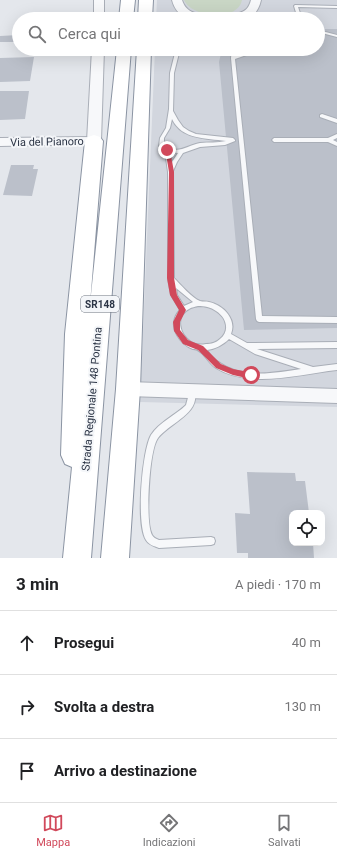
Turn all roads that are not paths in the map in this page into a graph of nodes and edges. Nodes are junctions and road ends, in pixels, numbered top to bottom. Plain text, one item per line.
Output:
1 (99, 0) edge
2 (128, 0) edge
3 (146, 0) edge
4 (177, 0) edge
5 (256, 0) edge
6 (337, 7) edge
7 (99, 12) edge
8 (127, 12) edge
9 (145, 12) edge
10 (184, 12) edge
11 (250, 12) edge
12 (298, 12) edge
13 (325, 33) edge
14 (337, 36) edge
15 (98, 56) edge
16 (123, 56) edge
17 (144, 56) edge
18 (176, 56) edge
19 (239, 56) edge
20 (233, 58) joint
21 (171, 109) junction
22 (322, 116) dead end
23 (337, 121) edge
24 (337, 136) edge
25 (274, 140) dead end
26 (329, 140) junction
27 (94, 141) junction
28 (0, 142) edge
29 (337, 144) edge
30 (167, 150) junction
31 (181, 152) junction
32 (171, 172) junction
33 (171, 278) junction
34 (198, 303) junction
35 (183, 310) junction
36 (337, 320) edge
37 (227, 335) junction
38 (337, 345) edge
39 (245, 346) junction
40 (201, 348) junction
41 (337, 367) edge
42 (313, 369) junction
43 (128, 389) junction
44 (192, 390) junction
45 (337, 396) edge
46 (211, 541) dead end
47 (72, 558) edge
48 (77, 558) edge
49 (115, 558) edge

1 - 7 street
2 - 8 highway
3 - 9 highway
4 - 10 street
5 - 11 street
6 - 12 lane
13 - 14 lane
15 - 27 street
16 - 48 highway, Strada Regionale 148 Pontina / SR148
17 - 43 highway, SR148
18 - 21 lane
19 - 20 lane
20 - 36 lane
21 - 30 lane
21 - 31 lane
22 - 23 lane
24 - 26 lane
25 - 26 lane
26 - 29 lane
27 - 28 street, Via del Pianoro
27 - 47 highway
30 - 31 lane
30 - 32 lane
31 - 32 lane
32 - 33 lane
33 - 34 lane
33 - 35 lane
34 - 35 lane
34 - 37 lane
35 - 40 lane
37 - 39 lane
37 - 40 lane
38 - 39 lane
39 - 42 lane
40 - 42 lane
41 - 42 lane
43 - 44 street
43 - 49 highway, SR148
44 - 45 street
44 - 46 lane

